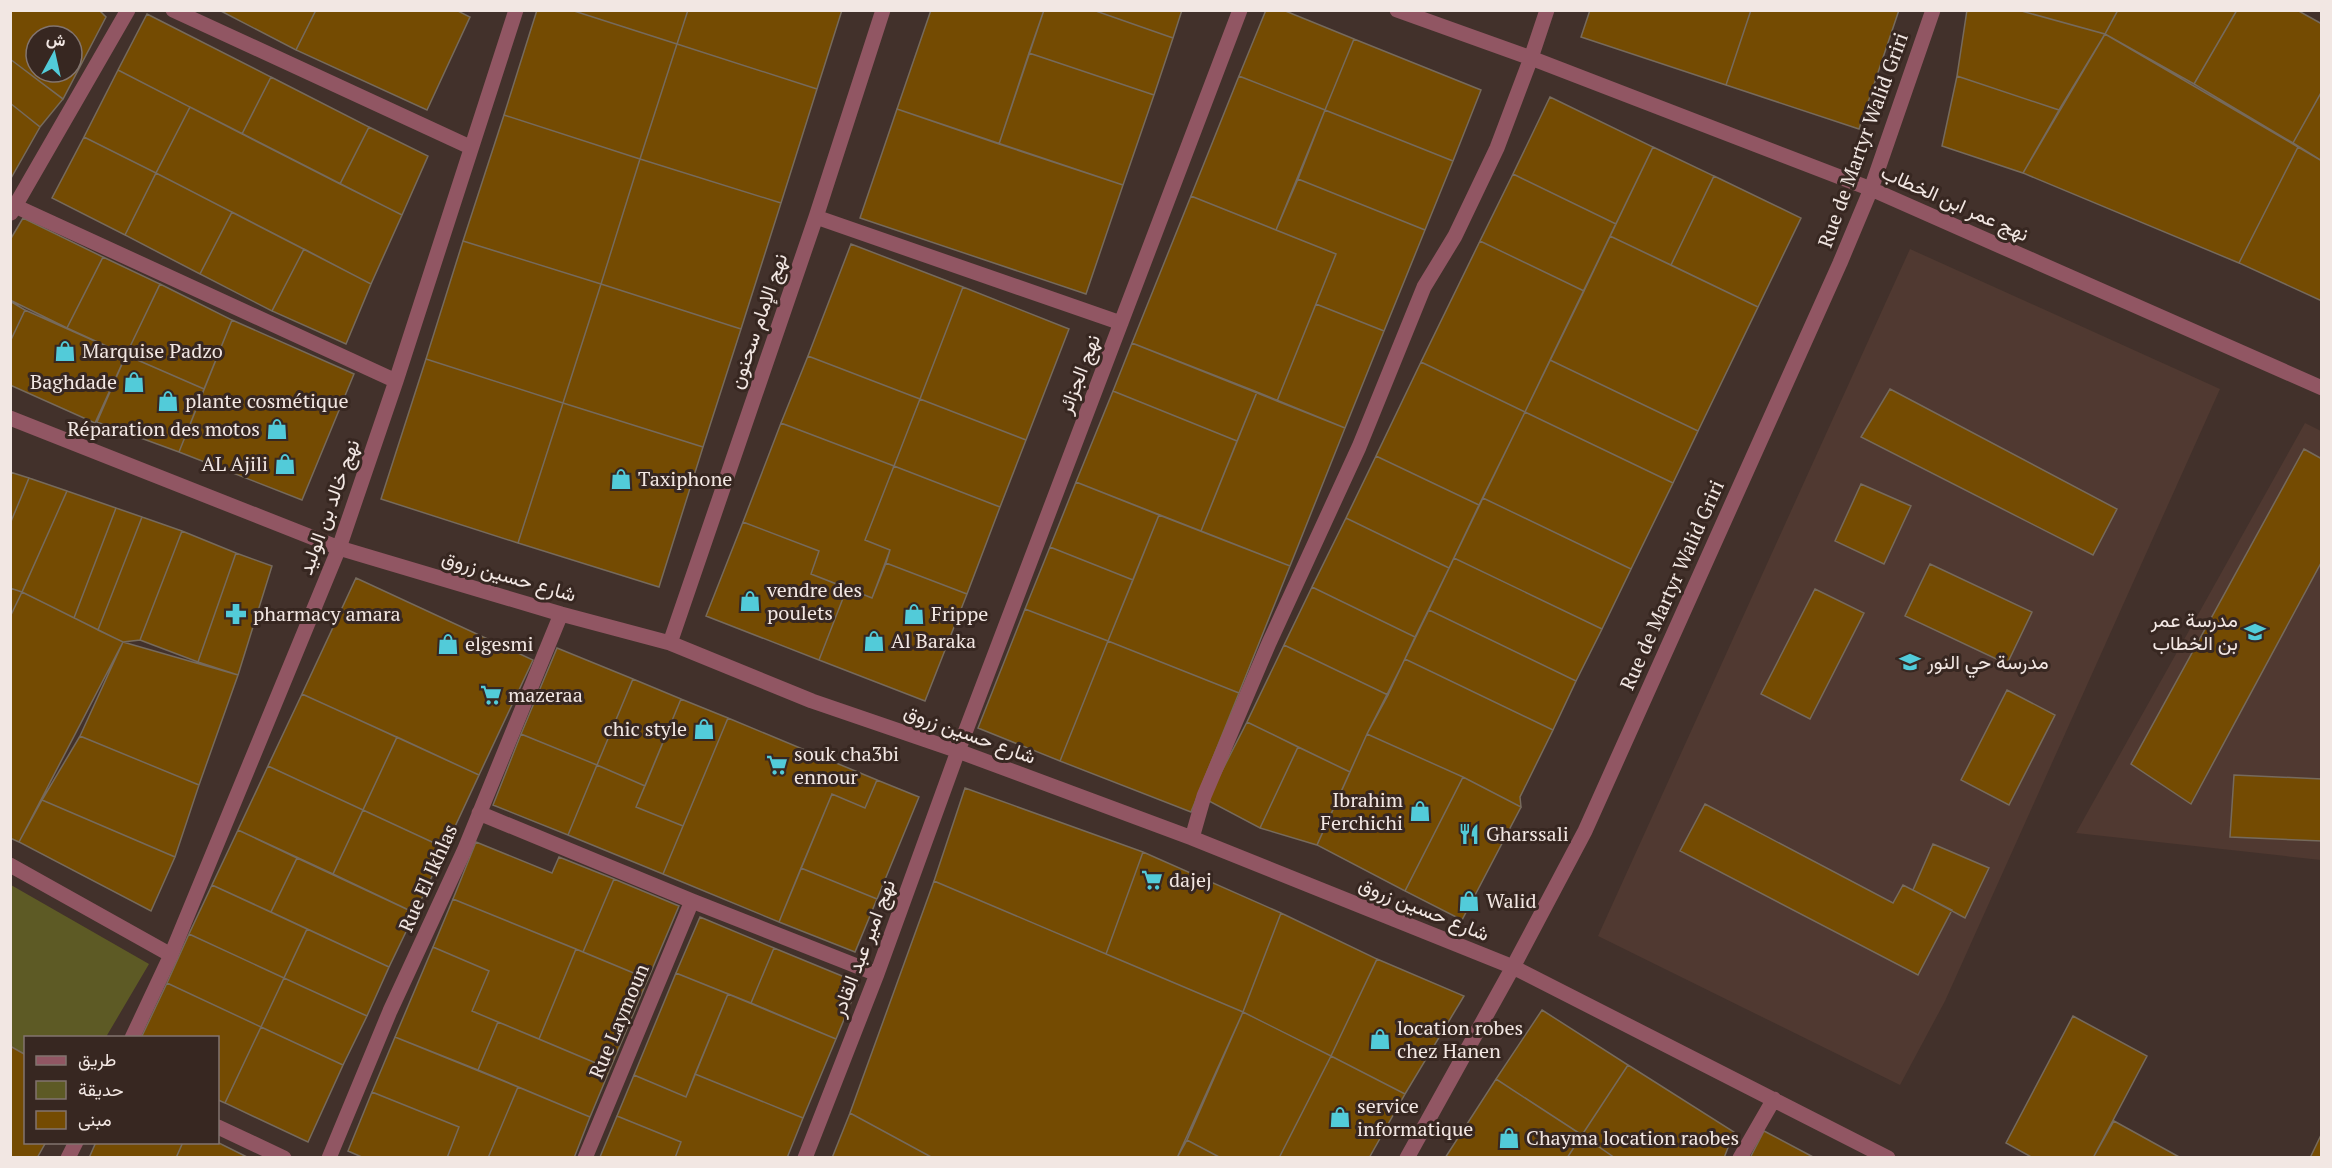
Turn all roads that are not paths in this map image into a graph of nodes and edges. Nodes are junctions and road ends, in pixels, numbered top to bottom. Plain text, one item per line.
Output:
1 (129, 10) edge
2 (172, 10) edge
3 (516, 10) edge
4 (883, 10) edge
5 (1240, 10) edge
6 (1397, 10) edge
7 (1547, 10) edge
8 (1933, 10) edge
9 (1531, 58) junction
10 (470, 147) junction
11 (1871, 189) junction
12 (13, 210) edge
13 (816, 217) junction
14 (1121, 323) junction
15 (396, 381) junction
16 (2322, 388) edge
17 (10, 418) edge
18 (339, 548) junction
19 (561, 614) junction
20 (670, 643) junction
21 (958, 751) junction
22 (479, 813) junction
23 (1192, 838) junction
24 (10, 865) edge
25 (692, 901) junction
26 (171, 955) junction
27 (1513, 967) junction
28 (877, 974) junction
29 (133, 1036) edge
30 (1774, 1099) junction
31 (219, 1127) edge
32 (75, 1144) edge
33 (68, 1158) edge
34 (284, 1158) edge
35 (329, 1158) edge
36 (585, 1158) edge
37 (805, 1158) edge
38 (1407, 1158) edge
39 (1740, 1158) edge
40 (1888, 1158) edge

1 - 12 street
2 - 10 street
3 - 10 street, نهج خالد بن الوليد
4 - 13 street, نهج الإمام سحنون
5 - 14 street, نهج الجزائر
6 - 9 street, نهج عمر ابن الخطاب
7 - 9 street
8 - 11 street, Rue de Martyr Walid Griri
9 - 11 street, نهج عمر ابن الخطاب
9 - 23 street
10 - 15 street, نهج خالد بن الوليد
11 - 16 street, نهج عمر ابن الخطاب
11 - 27 street, Rue de Martyr Walid Griri
12 - 15 street
13 - 14 street
13 - 20 street, نهج الإمام سحنون
14 - 21 street, نهج الجزائر
15 - 18 street, نهج خالد بن الوليد
17 - 18 street, شارع حسين زروق
18 - 19 street, شارع حسين زروق
18 - 26 street, نهج خالد بن الوليد
19 - 20 street, شارع حسين زروق
19 - 22 street, Rue El Ikhlas
20 - 21 street, شارع حسين زروق
21 - 23 street, شارع حسين زروق
21 - 28 street, نهج امير عبد القادر
22 - 25 street
22 - 35 street, Rue El Ikhlas
23 - 27 street, شارع حسين زروق
24 - 26 street
25 - 28 street
25 - 36 street, Rue Laymoun
26 - 29 street, نهج خالد بن الوليد
27 - 30 street, شارع حسين زروق
27 - 38 street, Rue de Martyr Walid Griri
28 - 37 street, نهج امير عبد القادر
30 - 39 street
30 - 40 street, شارع حسين زروق
31 - 34 street
32 - 33 street

